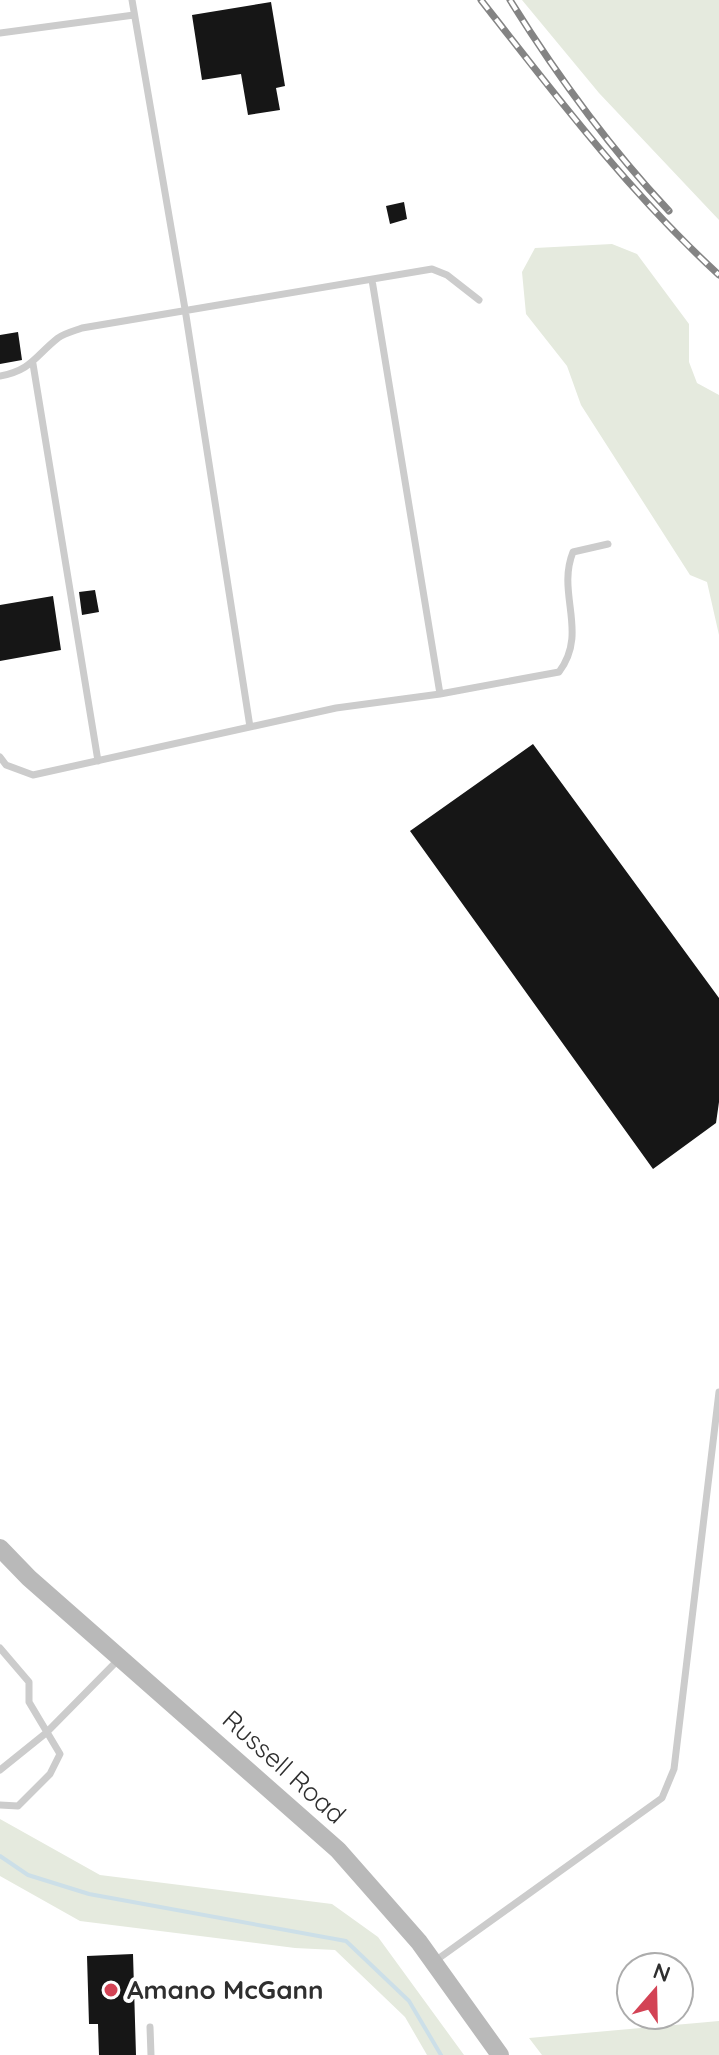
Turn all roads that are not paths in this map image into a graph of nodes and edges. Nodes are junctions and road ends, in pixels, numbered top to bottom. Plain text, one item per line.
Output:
1 (132, 0) edge
2 (134, 15) junction
3 (0, 33) edge
4 (372, 280) junction
5 (479, 300) dead end
6 (185, 309) junction
7 (33, 364) junction
8 (0, 376) edge
9 (608, 544) dead end
10 (440, 694) junction
11 (250, 727) junction
12 (0, 757) edge
13 (98, 761) junction
14 (719, 1392) edge
15 (0, 1548) edge
16 (0, 1648) edge
17 (121, 1657) junction
18 (46, 1733) junction
19 (0, 1770) edge
20 (0, 1805) edge
21 (434, 1962) junction
22 (150, 2027) dead end
23 (151, 2055) edge
24 (500, 2055) edge

1 - 2 lane
2 - 3 lane
2 - 6 lane
4 - 5 lane
4 - 6 lane
4 - 10 lane
6 - 7 lane
6 - 11 lane
7 - 8 lane
7 - 13 lane
9 - 10 lane
10 - 11 lane
11 - 13 lane
12 - 13 lane
14 - 21 lane
15 - 17 main road, Russell Road
16 - 18 lane
17 - 18 lane
17 - 21 main road, Russell Road
18 - 19 lane
18 - 20 lane
21 - 24 main road, Russell Road
22 - 23 lane

